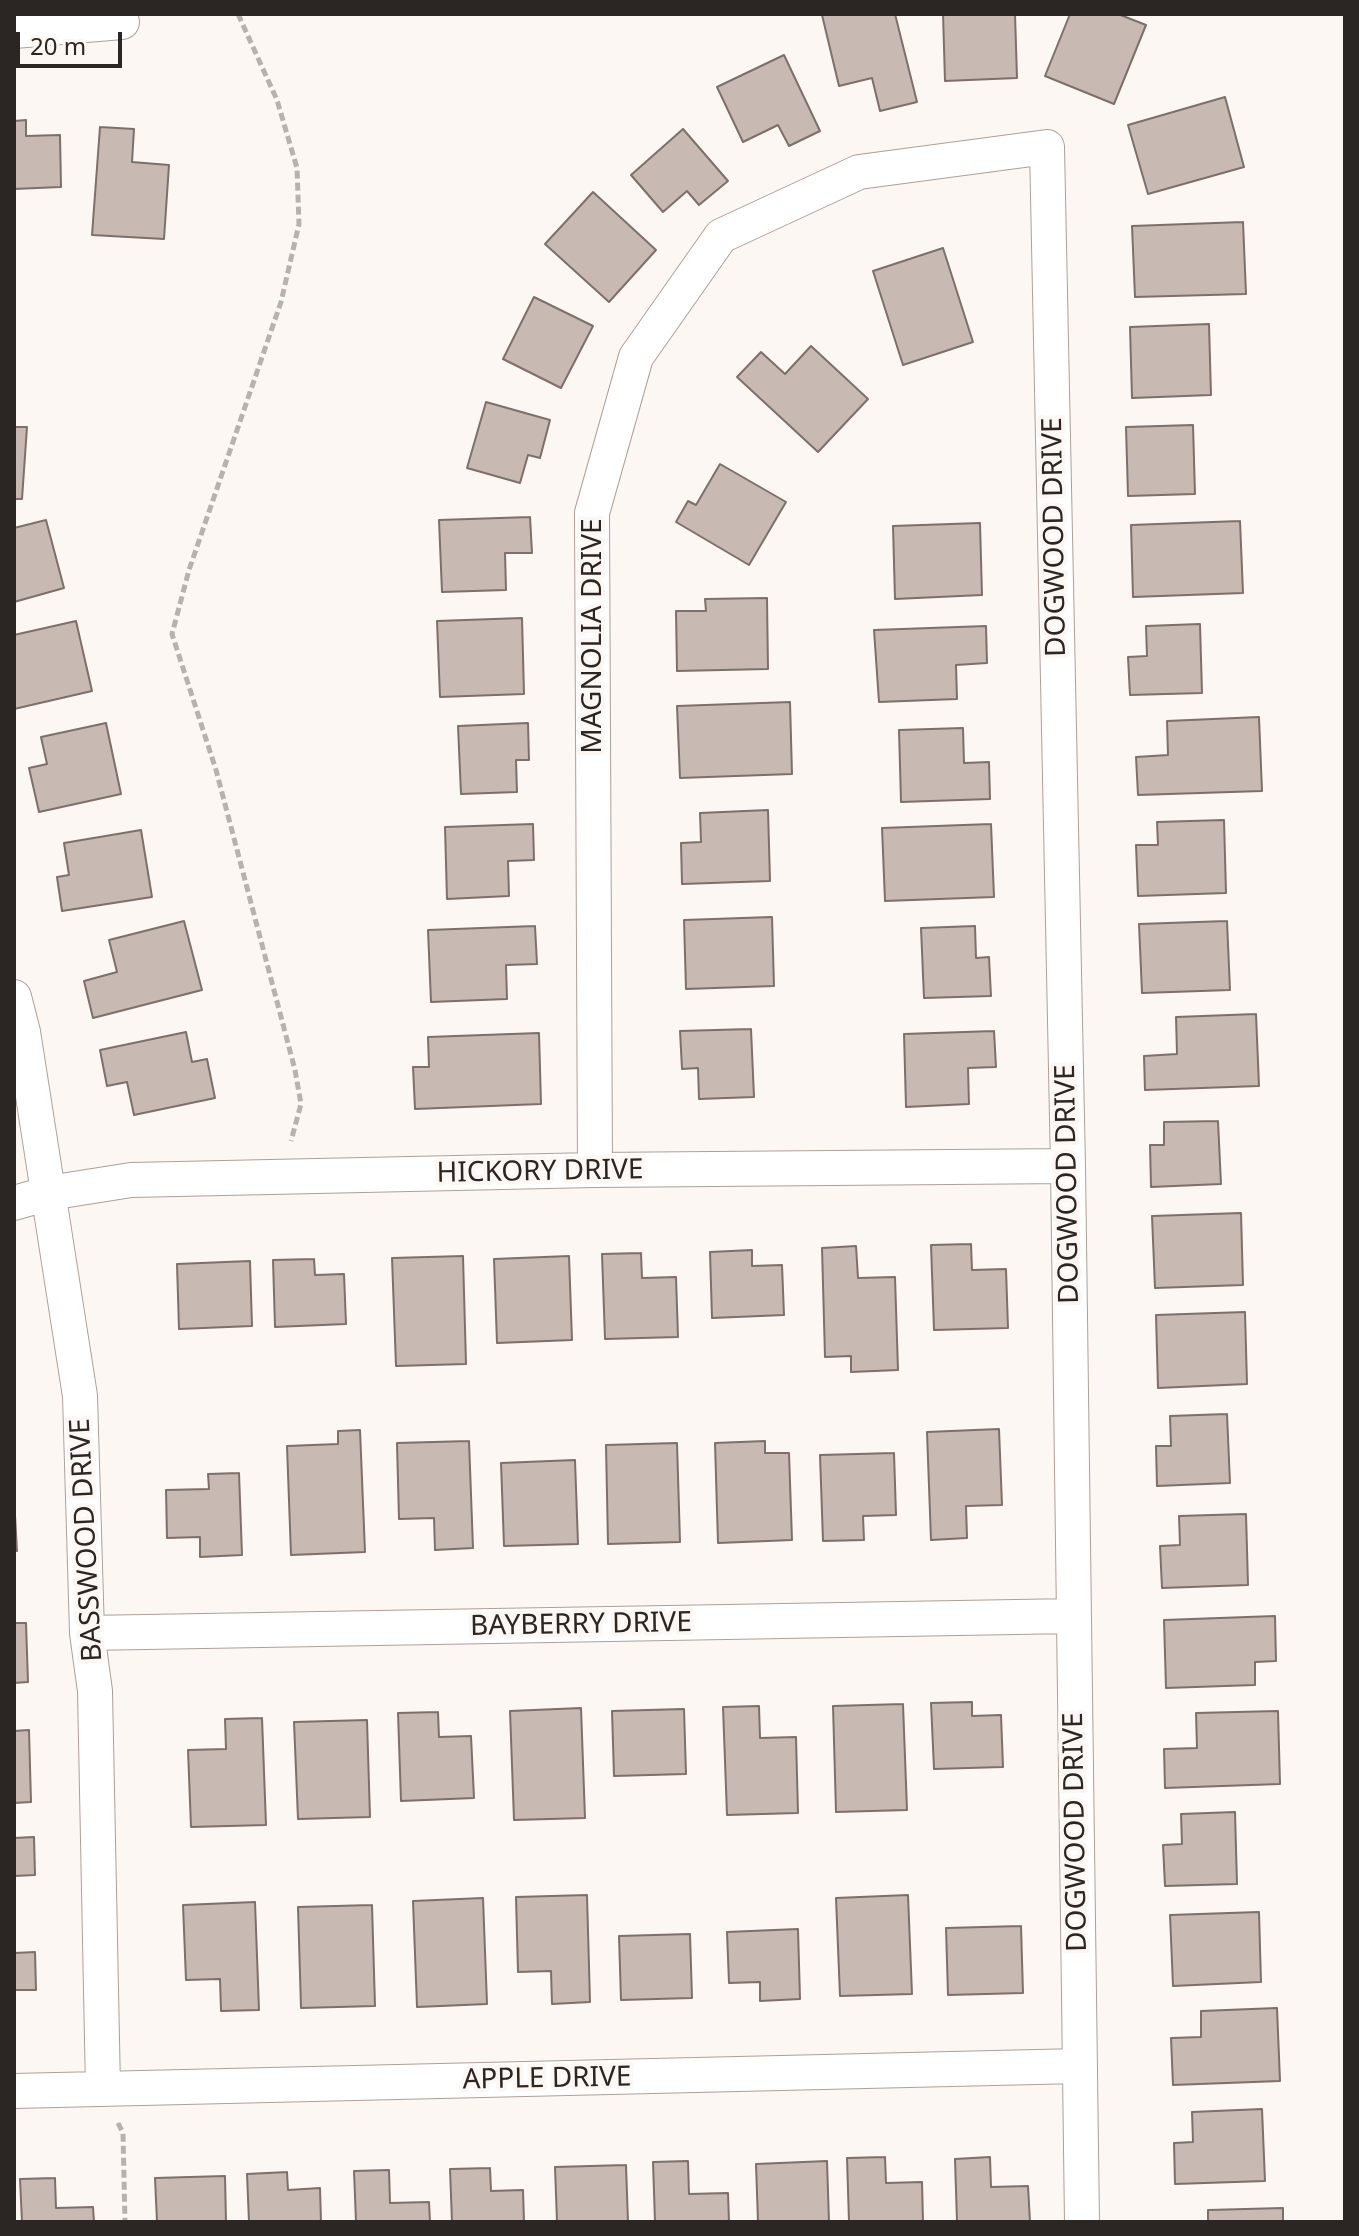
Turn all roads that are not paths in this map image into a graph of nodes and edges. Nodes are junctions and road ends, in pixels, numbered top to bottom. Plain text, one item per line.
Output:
1 (122, 22) dead end
2 (14, 31) edge
3 (1047, 147) joint
4 (14, 997) edge
5 (1068, 1166) junction
6 (595, 1170) junction
7 (49, 1193) junction
8 (14, 1203) edge
9 (1074, 1616) junction
10 (87, 1633) junction
11 (1079, 2066) junction
12 (103, 2089) junction
13 (14, 2091) edge
14 (1082, 2222) edge

1 - 2 street
3 - 5 street, DOGWOOD DRIVE
3 - 6 street, MAGNOLIA DRIVE
4 - 7 street, BASSWOOD DRIVE
5 - 6 street, HICKORY DRIVE
5 - 9 street, DOGWOOD DRIVE
6 - 7 street, HICKORY DRIVE
7 - 8 street, HICKORY DRIVE
7 - 10 street, BASSWOOD DRIVE
9 - 10 street, BAYBERRY DRIVE
9 - 11 street, DOGWOOD DRIVE
10 - 12 street, BASSWOOD DRIVE
11 - 12 street, APPLE DRIVE
11 - 14 street, DOGWOOD DRIVE
12 - 13 street, APPLE DRIVE

